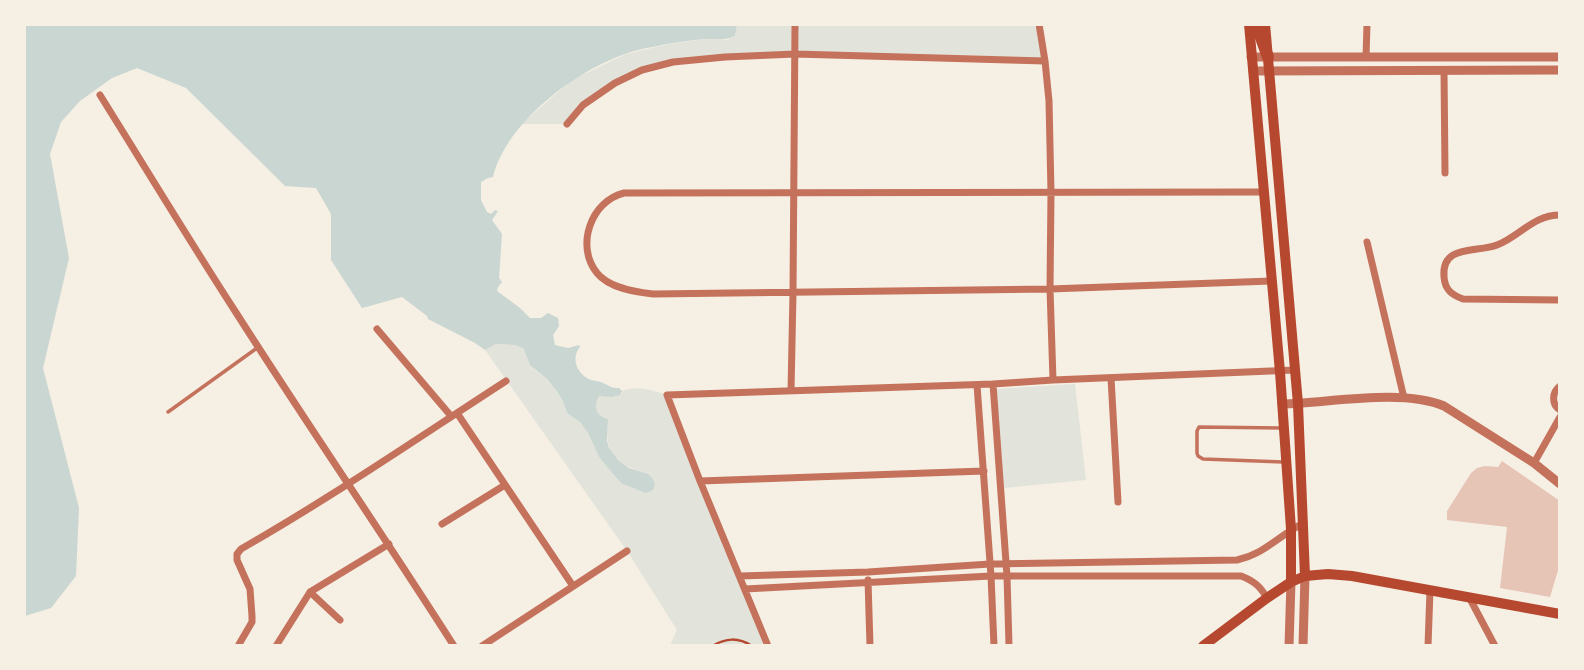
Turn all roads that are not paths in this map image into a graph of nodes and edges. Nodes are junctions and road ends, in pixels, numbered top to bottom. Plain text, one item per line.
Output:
1 (795, 24) edge
2 (1039, 24) edge
3 (1248, 24) edge
4 (1256, 24) edge
5 (1265, 24) edge
6 (1367, 24) edge
7 (795, 54) junction
8 (1251, 57) junction
9 (1366, 57) junction
10 (1559, 57) edge
11 (1045, 61) junction
12 (1268, 64) junction
13 (1444, 70) junction
14 (1559, 70) edge
15 (1253, 71) junction
16 (100, 94) dead end
17 (567, 124) dead end
18 (1445, 173) dead end
19 (794, 192) junction
20 (1051, 192) junction
21 (1264, 192) junction
22 (1559, 215) edge
23 (1367, 242) dead end
24 (1271, 281) junction
25 (1050, 289) junction
26 (793, 293) junction
27 (1559, 300) edge
28 (377, 329) dead end
29 (258, 347) junction
30 (1295, 370) junction
31 (1280, 372) junction
32 (1111, 378) junction
33 (1053, 380) junction
34 (506, 381) dead end
35 (993, 384) junction
36 (977, 385) junction
37 (1559, 386) edge
38 (790, 391) junction
39 (1404, 398) junction
40 (1282, 404) junction
41 (1298, 404) junction
42 (1559, 410) edge
43 (168, 412) dead end
44 (454, 414) junction
45 (1559, 417) edge
46 (1284, 429) junction
47 (1286, 462) junction
48 (1534, 463) junction
49 (984, 471) junction
50 (700, 481) junction
51 (348, 484) junction
52 (1559, 484) edge
53 (505, 485) junction
54 (1118, 502) dead end
55 (1304, 523) junction
56 (442, 524) dead end
57 (1291, 529) junction
58 (389, 544) junction
59 (627, 551) dead end
60 (1006, 563) junction
61 (990, 564) junction
62 (868, 572) junction
63 (740, 576) junction
64 (991, 576) junction
65 (1007, 576) junction
66 (1305, 576) junction
67 (1291, 582) junction
68 (868, 583) junction
69 (573, 586) junction
70 (745, 589) junction
71 (1430, 590) junction
72 (310, 592) junction
73 (1469, 597) junction
74 (1267, 598) junction
75 (1559, 614) edge
76 (340, 620) dead end
77 (238, 646) edge
78 (276, 646) edge
79 (454, 646) edge
80 (482, 646) edge
81 (768, 646) edge
82 (870, 646) edge
83 (993, 646) edge
84 (1009, 646) edge
85 (1203, 646) edge
86 (1289, 646) edge
87 (1303, 646) edge
88 (1428, 646) edge
89 (1495, 646) edge

1 - 7 street
2 - 11 street
3 - 8 main road
4 - 12 highway
5 - 12 main road
6 - 9 street
7 - 11 street
7 - 17 street
7 - 19 street
8 - 12 street
8 - 15 main road
9 - 10 street
9 - 12 street
11 - 20 street
12 - 13 street
12 - 15 street
12 - 30 main road
13 - 14 street
13 - 18 street
15 - 21 main road
16 - 29 street
19 - 20 street
19 - 26 street
19 - 26 street
20 - 21 street
20 - 25 street
21 - 24 main road
22 - 27 street
23 - 39 street
24 - 25 street
24 - 31 main road
25 - 26 street
25 - 33 street
26 - 38 street
28 - 44 street
29 - 43 lane
29 - 51 street
30 - 31 street
30 - 41 main road
31 - 32 street
31 - 40 main road
32 - 33 street
32 - 54 street
33 - 35 street
34 - 44 street
35 - 36 street
35 - 60 street
36 - 38 street
36 - 49 street
37 - 42 street
38 - 50 street
39 - 41 street
39 - 48 street
40 - 41 street
40 - 46 main road
41 - 55 main road
44 - 51 street
44 - 53 street
45 - 48 street
46 - 47 main road
46 - 47 lane
47 - 57 main road
48 - 52 street
49 - 50 street
49 - 61 street
50 - 63 street
51 - 58 street
51 - 77 street
53 - 56 street
53 - 69 street
55 - 57 street
55 - 66 main road
57 - 60 street
57 - 67 main road
58 - 72 street
58 - 79 street
59 - 69 street
60 - 61 street
60 - 65 street
61 - 62 street
61 - 64 street
62 - 63 street
62 - 68 street
63 - 70 street
64 - 65 street
64 - 68 street
64 - 83 street
65 - 74 street
65 - 84 street
66 - 67 main road
66 - 71 main road
66 - 87 street
67 - 74 main road
67 - 86 street
68 - 70 street
68 - 82 street
69 - 80 street
70 - 81 street
71 - 73 main road
71 - 88 street
72 - 76 street
72 - 78 street
73 - 75 main road
73 - 89 street
74 - 85 main road

